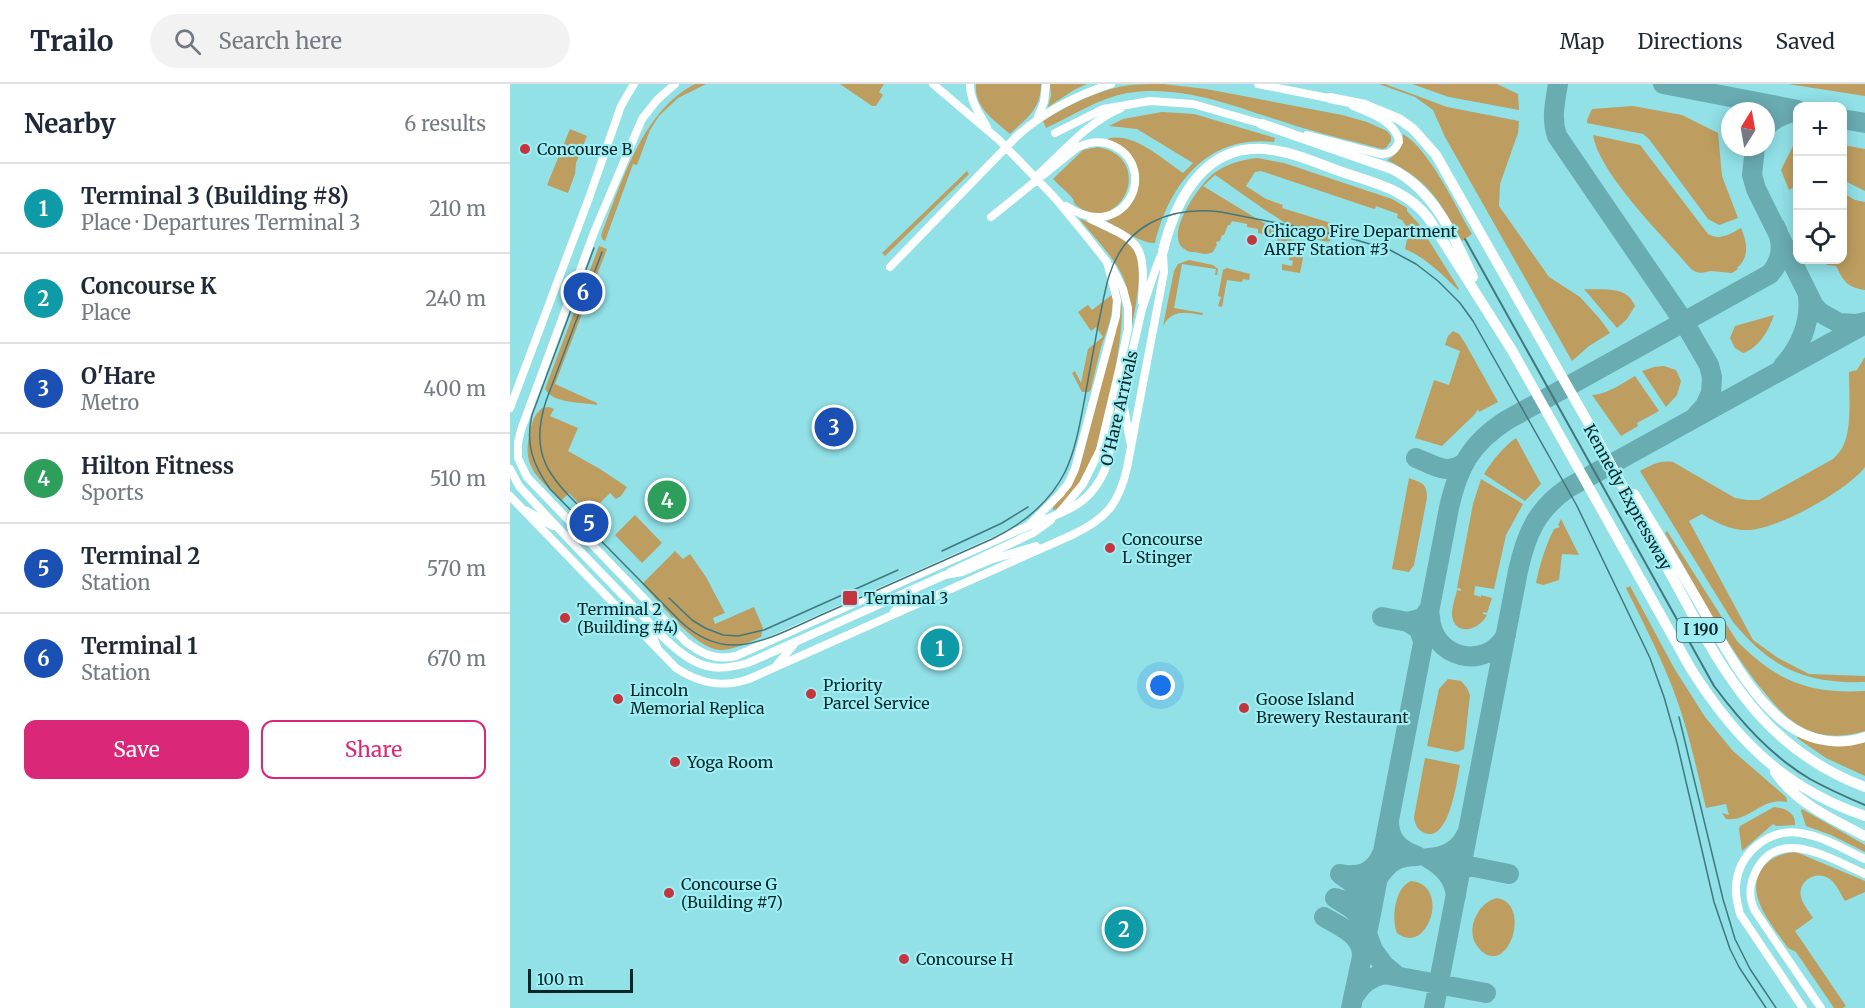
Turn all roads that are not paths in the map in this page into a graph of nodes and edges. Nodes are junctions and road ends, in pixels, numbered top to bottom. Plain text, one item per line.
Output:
1 (634, 84) edge
2 (675, 84) edge
3 (933, 84) edge
4 (970, 84) edge
5 (1047, 84) edge
6 (1112, 84) edge
7 (1258, 84) edge
8 (1330, 98) junction
9 (1150, 101) junction
10 (1037, 119) junction
11 (1262, 124) junction
12 (991, 133) junction
13 (1055, 133) dead end
14 (1017, 195) junction
15 (1055, 198) junction
16 (1081, 215) junction
17 (991, 217) dead end
18 (1163, 250) junction
19 (1107, 262) junction
20 (890, 267) dead end
21 (1142, 309) junction
22 (1495, 323) junction
23 (1122, 396) junction
24 (510, 408) edge
25 (1590, 426) junction
26 (1131, 448) junction
27 (510, 469) edge
28 (510, 496) edge
29 (518, 505) junction
30 (1028, 526) junction
31 (560, 531) junction
32 (1072, 535) junction
33 (945, 575) junction
34 (916, 587) junction
35 (891, 615) junction
36 (645, 618) junction
37 (797, 640) junction
38 (660, 652) junction
39 (775, 667) junction
40 (1865, 736) edge
41 (1770, 764) junction
42 (1865, 787) edge
43 (1865, 816) edge
44 (1865, 836) edge
45 (1865, 860) edge
46 (1865, 874) edge
47 (1803, 1008) edge
48 (1821, 1008) edge

1 - 24 street
2 - 30 street, O'Hare Arrivals
3 - 12 street
4 - 12 street
5 - 10 street
6 - 10 street
7 - 8 street
8 - 11 street
8 - 25 highway, Kennedy Expressway / I 190
9 - 11 street
9 - 13 street
9 - 14 street
10 - 20 street
11 - 22 highway
12 - 15 street
14 - 16 street
14 - 17 street
15 - 16 street
15 - 19 street
16 - 21 street
18 - 21 street, O'Hare Arrivals
18 - 22 highway
18 - 26 street
19 - 30 street
19 - 33 street
21 - 23 street, O'Hare Arrivals
22 - 41 highway, Kennedy Expressway / I 190
23 - 26 street
23 - 30 street, O'Hare Arrivals
25 - 40 highway
25 - 42 highway, Kennedy Expressway / I 190
26 - 32 street
27 - 31 street
28 - 29 street
29 - 31 street
29 - 38 street
31 - 36 street
32 - 33 street
32 - 35 street
33 - 34 street
34 - 35 street
34 - 37 street
35 - 39 street
36 - 37 street
36 - 38 street
37 - 39 street
38 - 39 street
41 - 43 highway, Kennedy Expressway / I 190
41 - 44 highway
45 - 47 street
46 - 48 street

